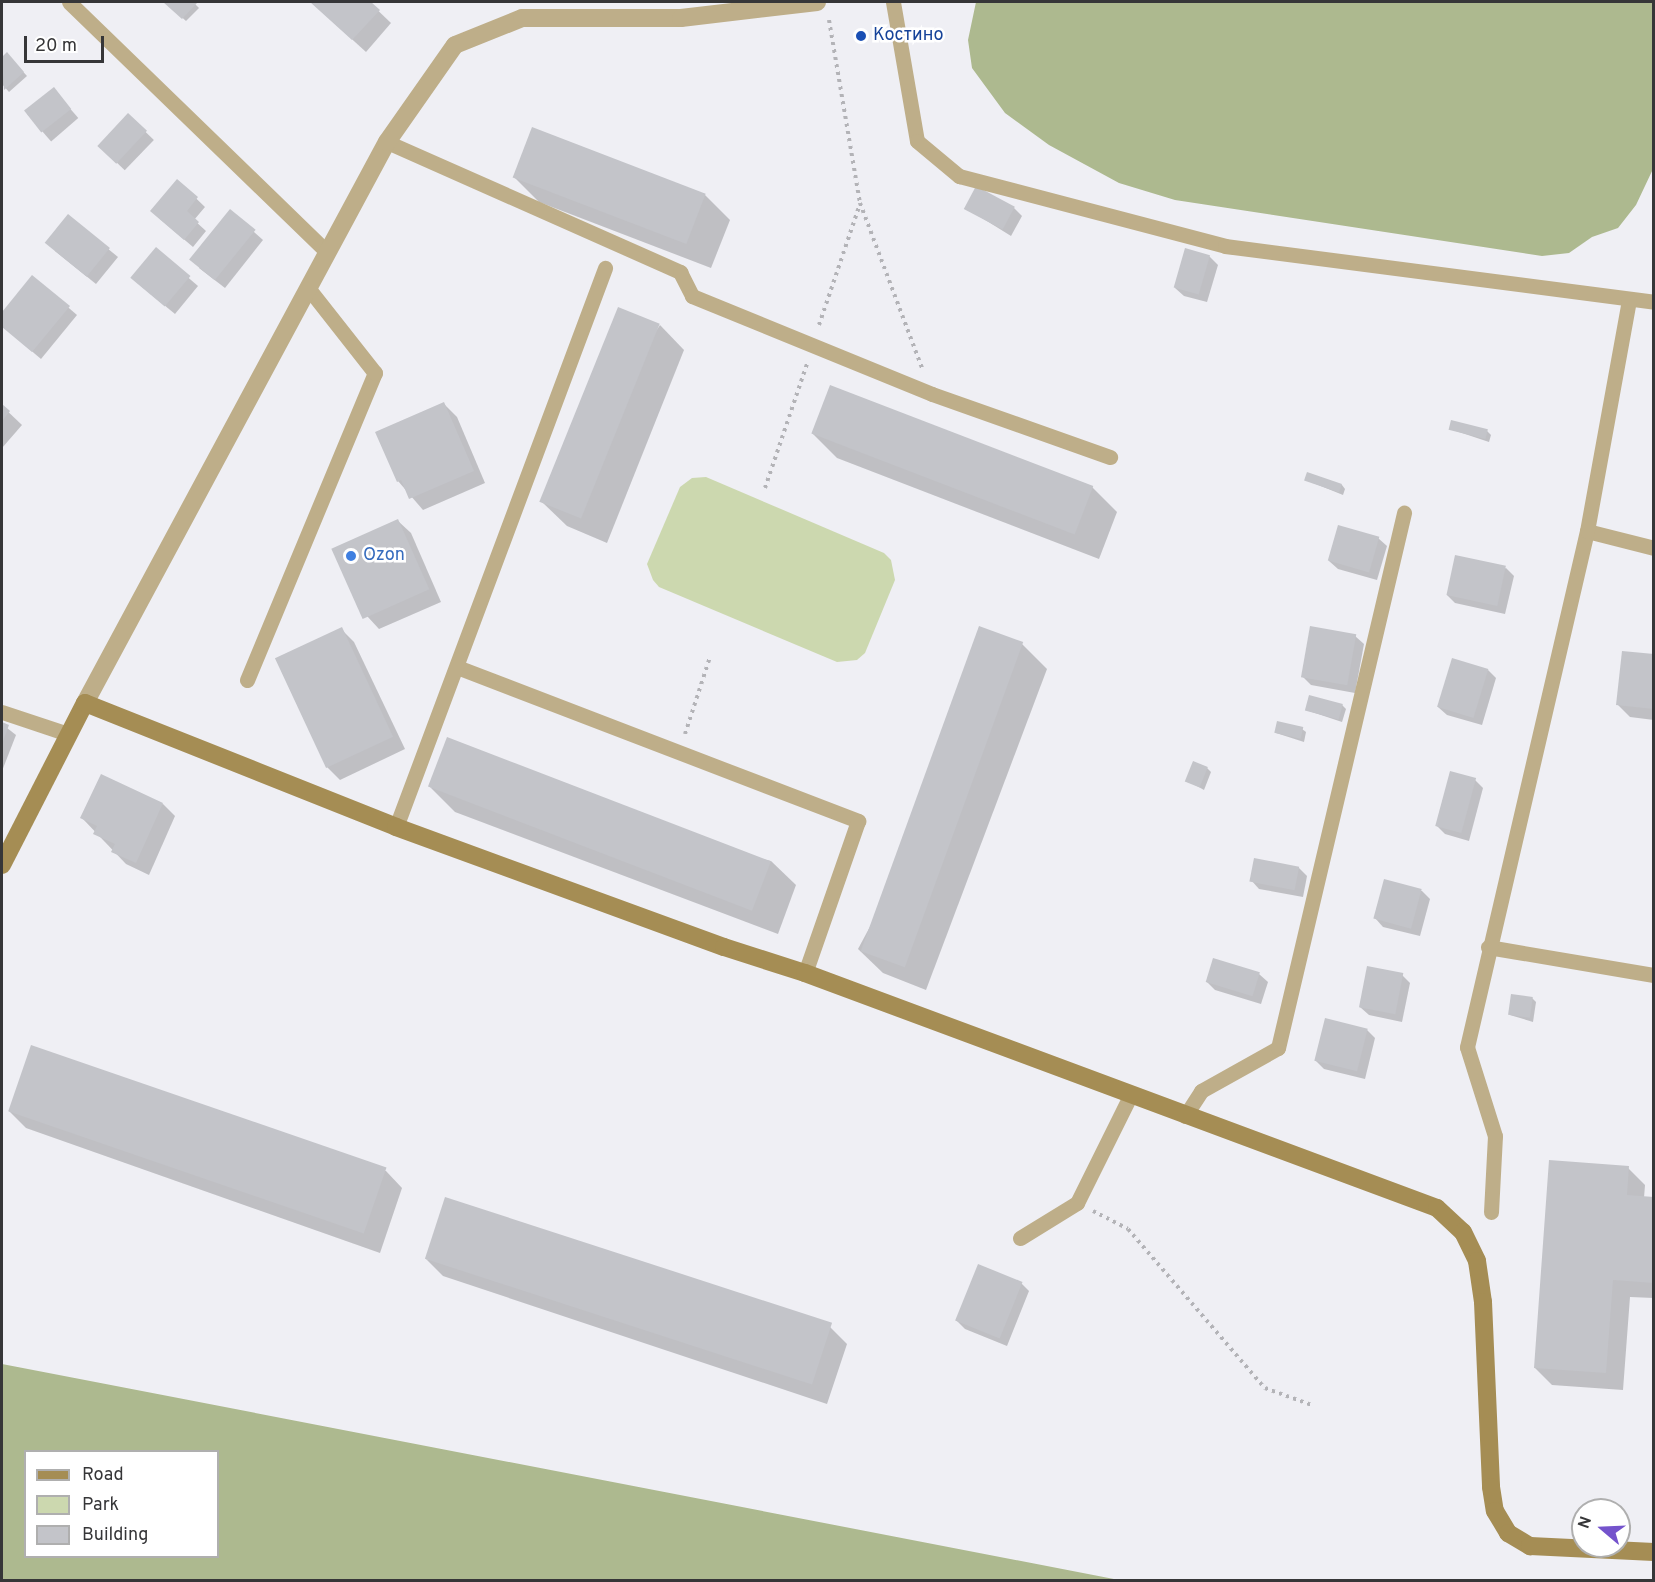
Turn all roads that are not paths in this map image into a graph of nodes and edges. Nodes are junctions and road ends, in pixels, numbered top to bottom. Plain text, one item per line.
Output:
1 (69, 2) edge
2 (893, 2) edge
3 (822, 7) edge
4 (387, 142) junction
5 (327, 252) junction
6 (605, 268) dead end
7 (309, 289) junction
8 (1629, 300) junction
9 (1653, 302) edge
10 (1110, 457) dead end
11 (1404, 513) dead end
12 (1587, 531) junction
13 (1653, 548) edge
14 (458, 667) junction
15 (247, 680) dead end
16 (85, 703) junction
17 (2, 712) edge
18 (68, 734) junction
19 (396, 827) junction
20 (2, 866) edge
21 (1488, 946) junction
22 (805, 973) junction
23 (1653, 975) edge
24 (1130, 1096) junction
25 (1185, 1116) junction
26 (1491, 1212) dead end
27 (1020, 1239) dead end
28 (1653, 1552) edge

1 - 5 lane
2 - 8 lane
3 - 4 street
4 - 5 street
4 - 10 lane
5 - 7 street
6 - 14 lane
7 - 15 lane
7 - 16 street
8 - 9 lane
8 - 12 lane
11 - 25 lane
12 - 13 lane
12 - 21 lane
14 - 19 lane
14 - 22 lane
16 - 18 street
16 - 19 street
17 - 18 lane
18 - 20 street
19 - 22 street
21 - 23 lane
21 - 26 lane
22 - 24 street
24 - 25 street
24 - 27 lane
25 - 28 street

